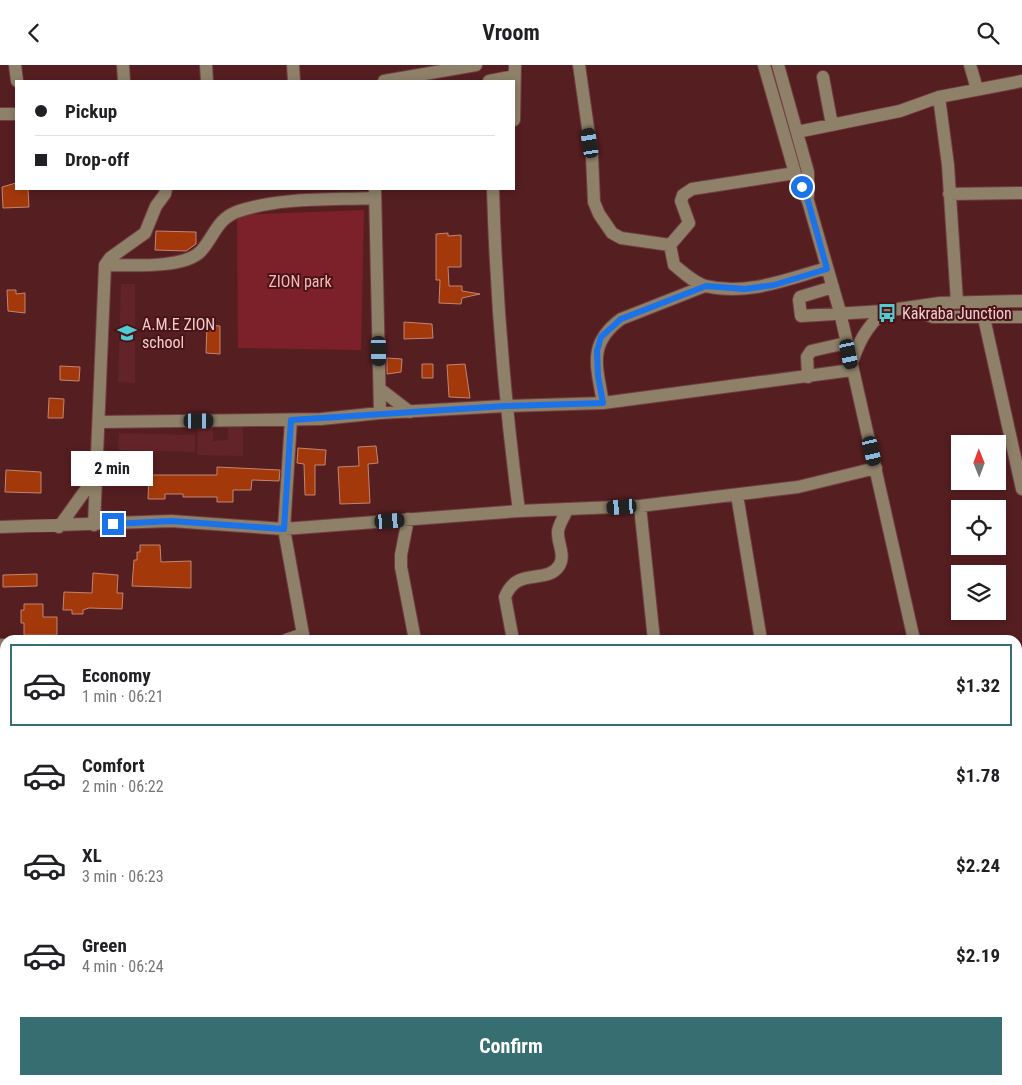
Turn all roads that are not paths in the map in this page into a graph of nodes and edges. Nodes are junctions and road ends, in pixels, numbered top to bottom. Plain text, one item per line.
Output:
1 (15, 65) edge
2 (122, 65) edge
3 (206, 65) edge
4 (293, 65) edge
5 (476, 65) edge
6 (484, 65) edge
7 (579, 65) edge
8 (764, 65) edge
9 (778, 65) edge
10 (970, 65) edge
11 (515, 71) edge
12 (822, 77) dead end
13 (17, 80) edge
14 (124, 80) edge
15 (207, 80) edge
16 (294, 80) edge
17 (390, 80) edge
18 (487, 80) edge
19 (490, 80) edge
20 (1022, 81) edge
21 (977, 89) junction
22 (940, 97) junction
23 (15, 113) edge
24 (0, 114) edge
25 (832, 125) junction
26 (796, 132) junction
27 (795, 173) junction
28 (166, 190) edge
29 (493, 190) edge
30 (375, 193) edge
31 (1022, 193) edge
32 (949, 194) junction
33 (808, 201) junction
34 (670, 245) junction
35 (105, 265) junction
36 (827, 269) junction
37 (706, 286) junction
38 (832, 287) junction
39 (1022, 301) edge
40 (957, 302) junction
41 (912, 308) junction
42 (884, 311) junction
43 (840, 312) junction
44 (1022, 317) edge
45 (984, 318) junction
46 (846, 343) junction
47 (852, 367) junction
48 (808, 377) junction
49 (380, 389) junction
50 (603, 403) junction
51 (505, 406) junction
52 (410, 412) junction
53 (380, 413) junction
54 (291, 420) junction
55 (99, 422) junction
56 (876, 468) junction
57 (97, 474) junction
58 (1022, 489) edge
59 (737, 495) junction
60 (640, 506) junction
61 (567, 510) junction
62 (518, 511) junction
63 (408, 519) junction
64 (94, 525) junction
65 (0, 527) edge
66 (59, 527) junction
67 (284, 529) junction
68 (304, 635) edge
69 (414, 635) edge
70 (512, 635) edge
71 (653, 635) edge
72 (759, 635) edge
73 (913, 635) edge

1 - 13 street
2 - 14 street
3 - 15 street
4 - 16 street
5 - 17 street
6 - 18 street
7 - 34 street
8 - 27 street
9 - 26 street
10 - 21 street
11 - 19 street
12 - 25 street
20 - 21 street
21 - 22 street
22 - 25 street
22 - 32 street
23 - 24 street
25 - 26 street
26 - 33 street
27 - 33 street
27 - 34 street
28 - 35 street
29 - 51 street
30 - 35 street
30 - 49 street
31 - 32 street
32 - 40 street
33 - 36 street
34 - 37 street
35 - 55 street
36 - 37 street
36 - 38 street
37 - 50 street
38 - 43 street
38 - 43 street
39 - 40 street
40 - 41 street
41 - 42 street
41 - 45 street
42 - 43 street
42 - 47 street
43 - 46 street
44 - 45 street
45 - 58 street
46 - 47 street
46 - 48 street
47 - 48 street
47 - 56 street
48 - 50 street
49 - 52 street
49 - 53 street
50 - 51 street
51 - 52 street
51 - 62 street
52 - 53 street
53 - 54 street
54 - 55 street
54 - 67 street
55 - 57 street
56 - 59 street
56 - 73 street
57 - 64 street
57 - 66 street
59 - 60 street
59 - 72 street
60 - 61 street
60 - 71 street
61 - 62 street
61 - 70 street
62 - 63 street
63 - 67 street
63 - 69 street
64 - 66 street
64 - 67 street
65 - 66 street
67 - 68 street

